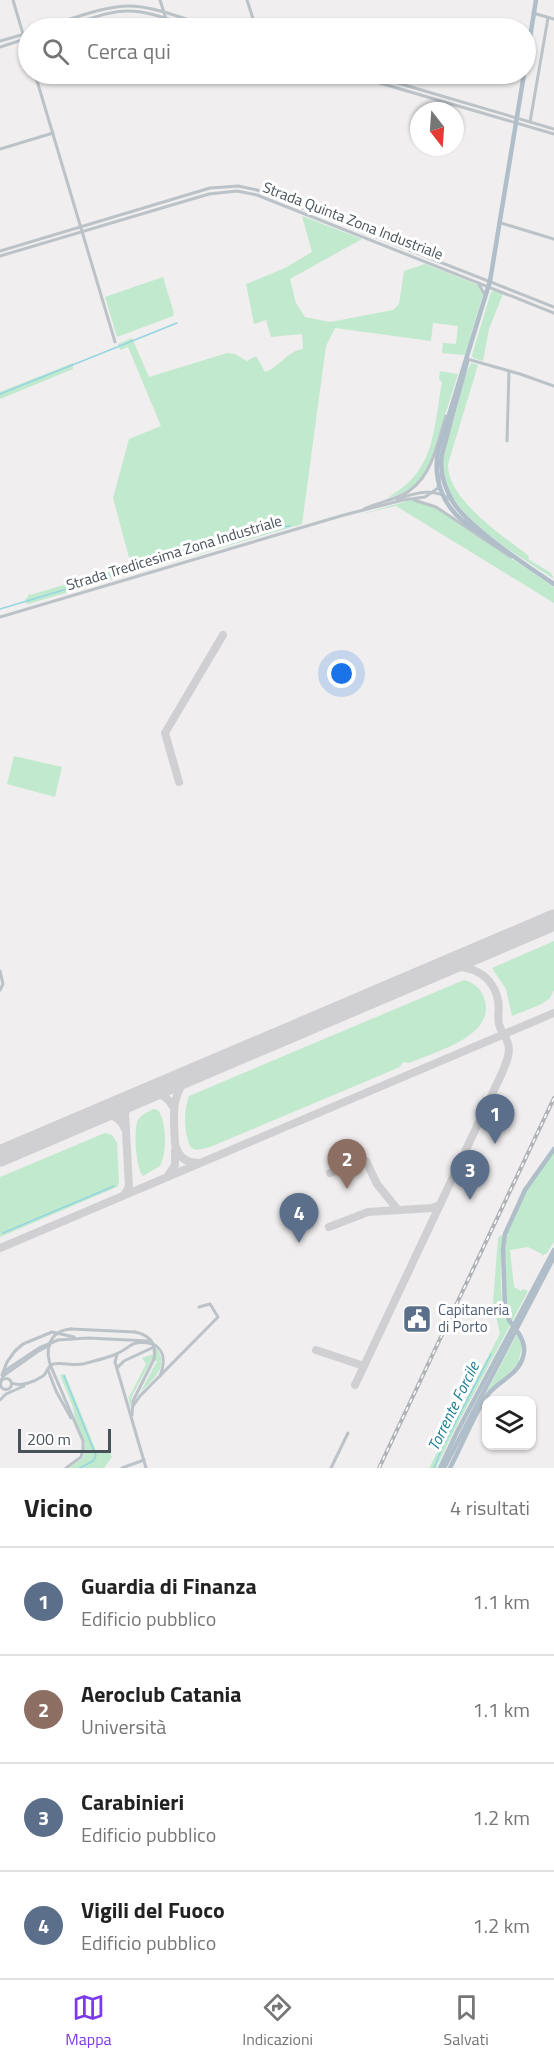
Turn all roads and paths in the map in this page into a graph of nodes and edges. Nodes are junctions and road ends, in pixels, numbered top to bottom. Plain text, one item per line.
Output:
1 (14, 0) edge
2 (160, 0) edge
3 (247, 0) edge
4 (536, 0) edge
5 (533, 13) junction
6 (164, 14) junction
7 (19, 18) edge
8 (79, 18) edge
9 (98, 18) edge
10 (162, 18) edge
11 (166, 18) edge
12 (179, 18) edge
13 (253, 18) edge
14 (532, 18) edge
15 (548, 18) junction
16 (554, 19) edge
17 (18, 36) edge
18 (0, 41) edge
19 (18, 42) edge
20 (0, 47) edge
21 (38, 84) edge
22 (383, 84) edge
23 (399, 84) edge
24 (402, 84) edge
25 (522, 84) edge
26 (397, 88) junction
27 (517, 120) junction
28 (530, 122) junction
29 (554, 129) edge
30 (53, 134) junction
31 (554, 134) edge
32 (0, 149) edge
33 (216, 187) junction
34 (208, 189) junction
35 (217, 193) junction
36 (209, 194) junction
37 (501, 223) junction
38 (80, 227) junction
39 (82, 232) junction
40 (554, 239) edge
41 (0, 250) edge
42 (0, 256) edge
43 (476, 282) junction
44 (490, 284) junction
45 (486, 298) junction
46 (554, 307) edge
47 (554, 313) edge
48 (115, 342) dead end
49 (467, 359) junction
50 (509, 371) junction
51 (554, 386) edge
52 (454, 398) junction
53 (507, 441) dead end
54 (440, 467) junction
55 (433, 492) junction
56 (409, 499) junction
57 (454, 503) junction
58 (371, 506) junction
59 (356, 512) junction
60 (514, 558) junction
61 (524, 563) junction
62 (554, 584) edge
63 (0, 617) edge
64 (0, 971) edge
65 (0, 990) edge
66 (554, 1149) edge
67 (554, 1250) edge
68 (554, 1257) edge
69 (199, 1307) dead end
70 (82, 1338) junction
71 (150, 1343) junction
72 (158, 1346) junction
73 (119, 1353) junction
74 (50, 1369) junction
75 (117, 1370) junction
76 (160, 1376) junction
77 (1, 1382) edge
78 (52, 1382) junction
79 (12, 1383) junction
80 (10, 1390) junction
81 (0, 1400) edge
82 (133, 1406) junction
83 (132, 1417) junction
84 (75, 1421) junction
85 (348, 1433) dead end
86 (144, 1460) junction
87 (66, 1468) edge
88 (122, 1468) edge
89 (146, 1468) edge
90 (331, 1468) edge
91 (442, 1468) edge
92 (450, 1468) edge

1 - 7 street
2 - 6 street
3 - 13 street
4 - 5 main road
5 - 14 main road
5 - 15 street
6 - 8 street
6 - 11 street
6 - 12 street
9 - 10 street
15 - 16 street
15 - 28 street
17 - 18 street
19 - 20 street
21 - 30 street
22 - 26 street
23 - 26 street
24 - 27 street
25 - 27 main road
26 - 27 street
27 - 28 street
27 - 31 street
27 - 37 main road
28 - 29 street
30 - 32 street
30 - 38 street
33 - 34 street, Strada Quinta Zona Industriale
33 - 35 street
33 - 44 street, Strada Quinta Zona Industriale
34 - 36 street
34 - 38 street, Strada Quinta Zona Industriale
35 - 36 street, Strada Quinta Zona Industriale
35 - 43 street, Strada Quinta Zona Industriale
36 - 39 street, Strada Quinta Zona Industriale
37 - 40 street
37 - 44 main road
38 - 39 street
38 - 41 street, Strada Quinta Zona Industriale
39 - 42 street, Strada Quinta Zona Industriale
39 - 48 street
43 - 44 street, Strada Quinta Zona Industriale
43 - 45 street
44 - 45 main road
44 - 46 street, Strada Quinta Zona Industriale
44 - 47 street, Strada Quinta Zona Industriale
45 - 49 main road
49 - 50 street
49 - 52 main road
49 - 54 main road
50 - 51 street
50 - 53 street
52 - 58 street
52 - 60 main road, bridge
54 - 55 street
54 - 57 main road
55 - 56 street
55 - 57 street
55 - 58 street
56 - 59 street
56 - 60 street
57 - 61 main road
58 - 59 street
59 - 63 street, Strada Tredicesima Zona Industriale
60 - 61 main road
61 - 62 main road
64 - 65 street
66 - 92 main road, bridge
67 - 91 main road
68 - 91 main road
69 - 76 street
70 - 71 street
70 - 77 street
70 - 77 street
71 - 72 street
71 - 73 street
72 - 75 street
72 - 76 street
73 - 74 street
73 - 75 street
74 - 78 street
74 - 79 street
74 - 82 street, bridge
74 - 84 street
75 - 83 street
76 - 82 street
77 - 79 street
77 - 80 street
78 - 80 street
78 - 84 street
79 - 80 street
80 - 81 street
82 - 83 street
83 - 86 street
84 - 87 street
85 - 90 street
86 - 88 street
86 - 89 street

